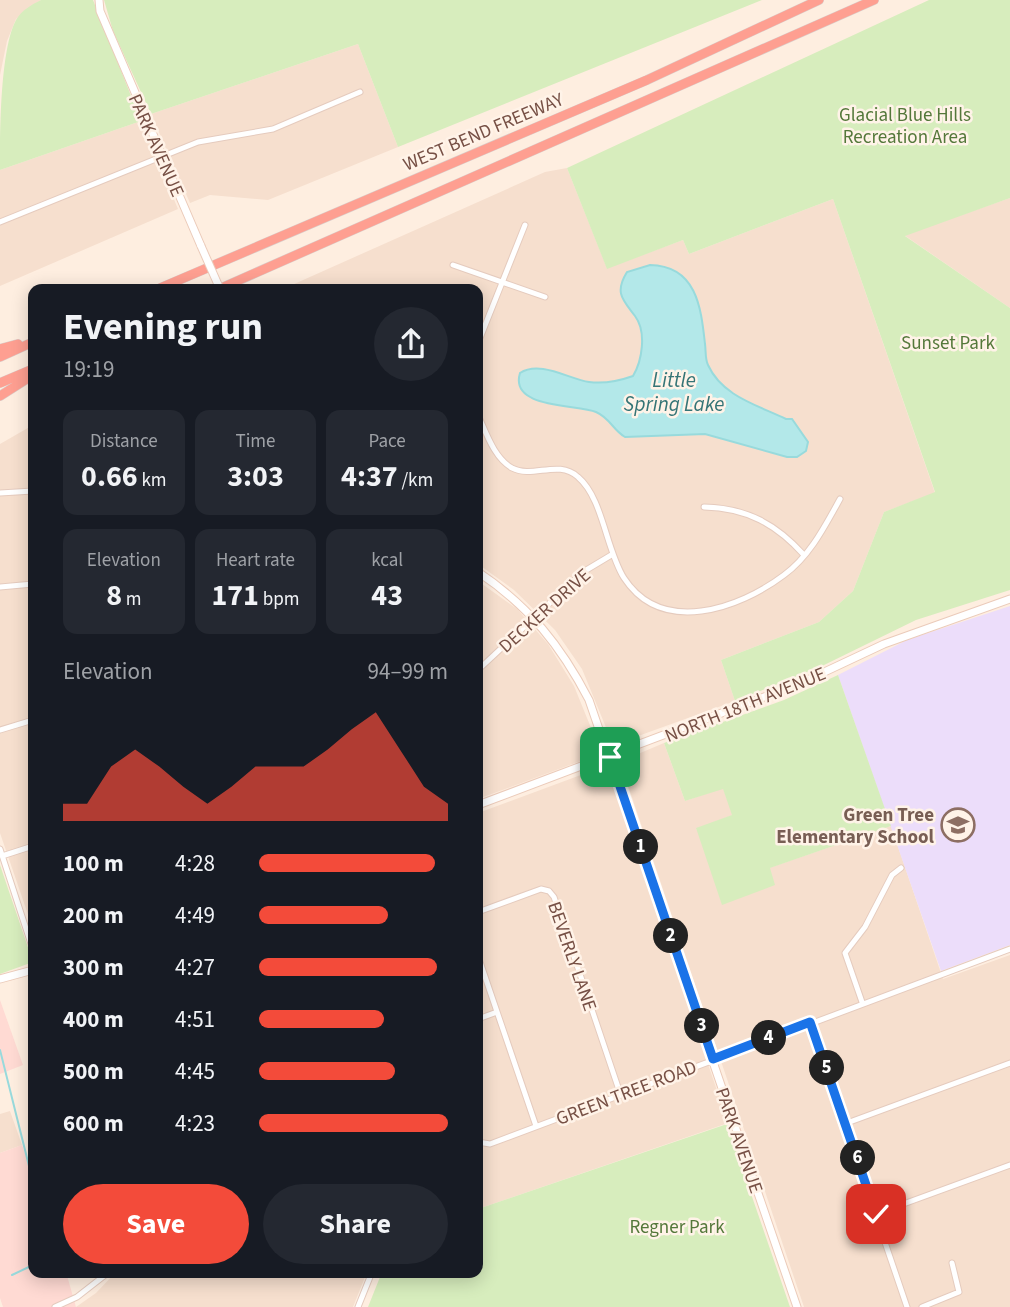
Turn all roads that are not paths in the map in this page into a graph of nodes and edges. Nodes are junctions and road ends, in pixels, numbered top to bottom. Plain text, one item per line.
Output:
1 (99, 0) edge
2 (819, 0) edge
3 (874, 0) edge
4 (360, 92) dead end
5 (163, 156) junction
6 (0, 222) edge
7 (525, 225) dead end
8 (453, 265) dead end
9 (502, 283) junction
10 (170, 284) edge
11 (218, 284) edge
12 (231, 284) edge
13 (545, 297) dead end
14 (483, 330) edge
15 (28, 342) edge
16 (28, 343) edge
17 (0, 349) edge
18 (0, 357) edge
19 (28, 371) edge
20 (28, 378) edge
21 (0, 383) edge
22 (0, 396) edge
23 (483, 425) edge
24 (28, 491) edge
25 (0, 493) edge
26 (840, 499) dead end
27 (704, 507) dead end
28 (613, 554) junction
29 (804, 555) junction
30 (483, 575) edge
31 (28, 584) edge
32 (0, 587) edge
33 (1010, 599) edge
34 (533, 617) junction
35 (483, 665) edge
36 (28, 722) edge
37 (0, 730) edge
38 (610, 757) junction
39 (483, 803) edge
40 (28, 847) edge
41 (1, 852) edge
42 (901, 867) dead end
43 (483, 910) edge
44 (28, 935) edge
45 (1010, 949) edge
46 (483, 971) edge
47 (28, 972) edge
48 (9, 978) junction
49 (0, 979) edge
50 (0, 986) edge
51 (862, 1002) junction
52 (497, 1012) junction
53 (483, 1017) edge
54 (810, 1022) junction
55 (713, 1059) junction
56 (1010, 1063) edge
57 (621, 1093) junction
58 (847, 1123) junction
59 (536, 1126) junction
60 (483, 1143) edge
61 (1010, 1165) edge
62 (876, 1214) junction
63 (952, 1263) dead end
64 (101, 1278) edge
65 (370, 1278) edge
66 (54, 1307) edge
67 (358, 1307) edge
68 (797, 1307) edge
69 (907, 1307) edge
70 (922, 1307) edge

1 - 5 street, PARK AVENUE
2 - 10 highway, WEST BEND FREEWAY
3 - 12 highway, WEST BEND FREEWAY
4 - 5 street
5 - 6 street
5 - 11 street, PARK AVENUE, bridge
7 - 9 street
8 - 9 street
9 - 13 street
9 - 14 street
15 - 17 highway
16 - 18 highway
19 - 21 highway
20 - 22 highway
23 - 28 street
24 - 25 street
26 - 29 street
27 - 29 street
28 - 29 street
28 - 34 street, DECKER DRIVE
30 - 34 street, PARK AVENUE
31 - 32 street
33 - 38 street, NORTH 18TH AVENUE
34 - 35 street, DECKER DRIVE
34 - 38 street, PARK AVENUE
36 - 37 street
38 - 39 street, NORTH 18TH AVENUE
38 - 55 street, PARK AVENUE
40 - 41 street
41 - 44 street
42 - 51 street
43 - 57 street, BEVERLY LANE
45 - 51 street, GREEN TREE ROAD
46 - 52 street
47 - 48 street
48 - 49 street
48 - 50 street
51 - 54 street, GREEN TREE ROAD
52 - 53 street
52 - 59 street
54 - 55 street, GREEN TREE ROAD
54 - 58 street
55 - 57 street, GREEN TREE ROAD
55 - 68 street, PARK AVENUE
56 - 58 street
57 - 59 street, GREEN TREE ROAD
58 - 62 street
59 - 60 street, GREEN TREE ROAD
61 - 62 street
62 - 69 street
63 - 70 street
64 - 66 street
65 - 67 street

